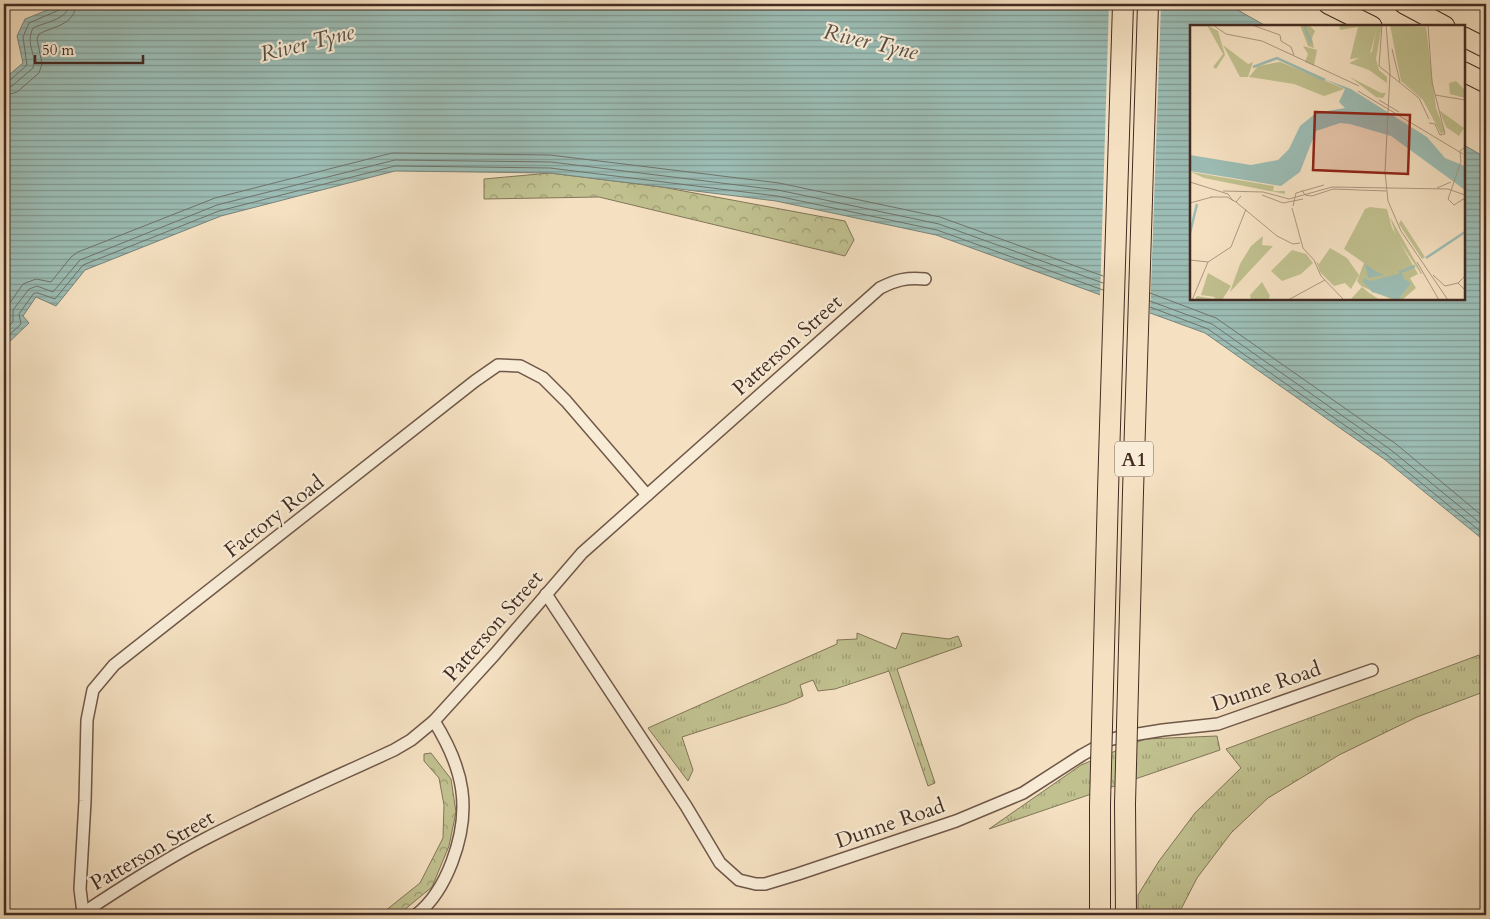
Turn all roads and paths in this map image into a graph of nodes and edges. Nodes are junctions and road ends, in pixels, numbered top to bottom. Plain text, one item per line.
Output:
1 (1123, 4) edge
2 (1148, 4) edge
3 (1328, 4) edge
4 (1404, 4) edge
5 (1370, 25) edge
6 (1443, 25) edge
7 (1465, 38) edge
8 (1486, 48) edge
9 (1465, 73) edge
10 (1486, 84) edge
11 (924, 279) dead end
12 (647, 495) junction
13 (546, 594) junction
14 (1372, 670) dead end
15 (434, 722) junction
16 (81, 914) edge
17 (416, 915) edge
18 (1100, 915) edge
19 (1126, 915) edge

1 - 18 highway, A1, bridge
2 - 19 highway, A1, bridge
3 - 5 main road
4 - 6 main road
7 - 8 main road
9 - 10 main road
11 - 12 street, Patterson Street
12 - 13 street, Patterson Street
12 - 16 street, Factory Road
13 - 14 street, Dunne Road
13 - 15 street, Patterson Street
15 - 16 street, Patterson Street
15 - 17 street

